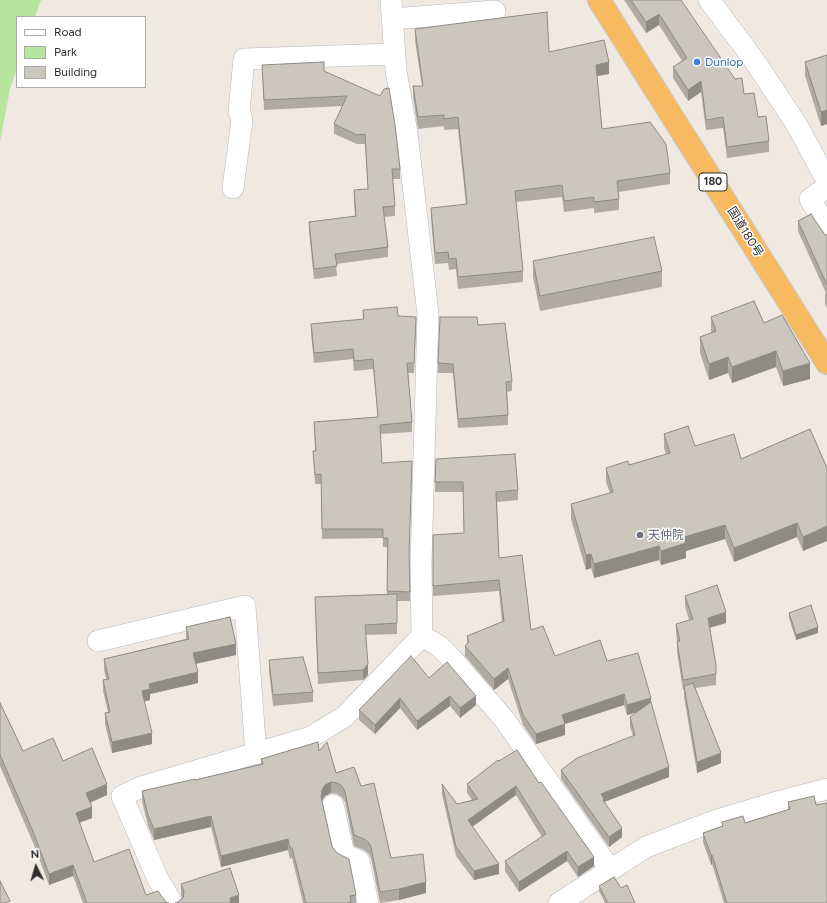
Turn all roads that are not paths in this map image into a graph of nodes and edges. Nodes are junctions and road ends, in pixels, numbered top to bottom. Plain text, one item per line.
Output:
1 (599, 0) edge
2 (709, 0) edge
3 (392, 9) edge
4 (495, 11) dead end
5 (395, 54) junction
6 (827, 181) edge
7 (233, 188) dead end
8 (827, 188) edge
9 (827, 228) edge
10 (827, 363) edge
11 (422, 636) junction
12 (98, 641) dead end
13 (256, 754) junction
14 (827, 790) edge
15 (333, 805) dead end
16 (610, 869) junction
17 (172, 903) edge
18 (368, 903) edge
19 (559, 903) edge

1 - 10 highway, 国道180号 / 180
2 - 6 street
3 - 4 street
3 - 5 street
5 - 7 street
5 - 11 street
8 - 9 street
11 - 13 street
11 - 16 street
12 - 13 street
13 - 17 street
14 - 16 street
15 - 18 street
16 - 19 street

